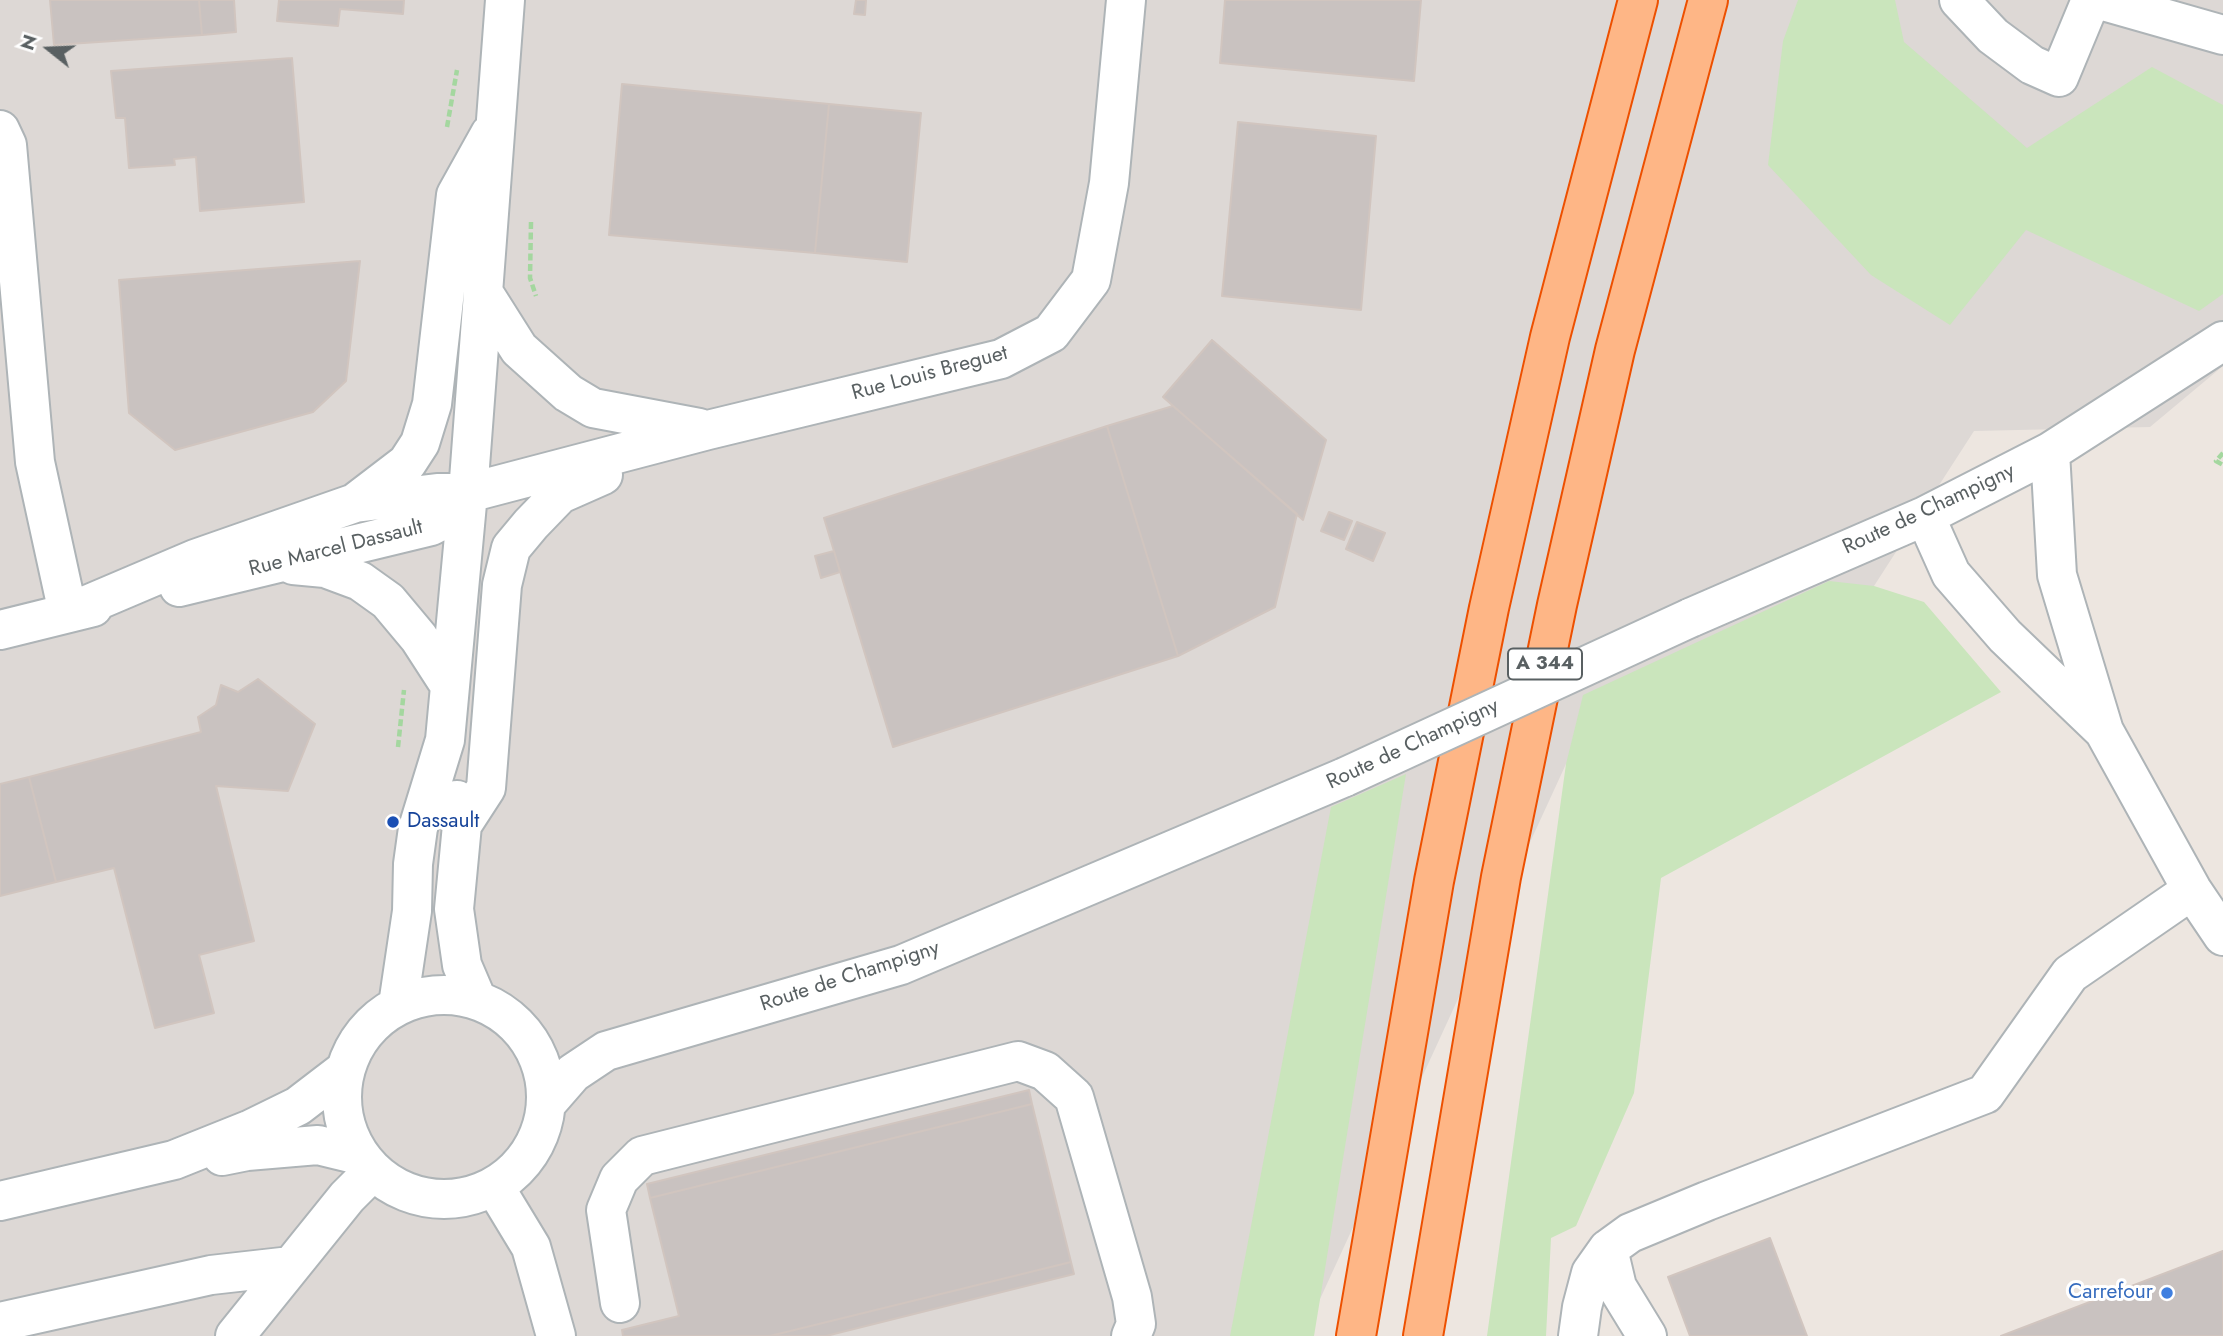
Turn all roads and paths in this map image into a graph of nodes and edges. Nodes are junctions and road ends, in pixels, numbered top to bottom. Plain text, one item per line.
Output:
1 (505, 0) edge
2 (1126, 0) edge
3 (1637, 0) edge
4 (1707, 0) edge
5 (1959, 0) edge
6 (2091, 0) edge
7 (2100, 0) edge
8 (2223, 35) edge
9 (496, 123) junction
10 (0, 130) edge
11 (532, 209) dead end
12 (483, 292) junction
13 (537, 300) dead end
14 (2223, 341) edge
15 (708, 430) junction
16 (2050, 452) junction
17 (2223, 453) edge
18 (2223, 465) edge
19 (468, 493) junction
20 (355, 503) junction
21 (1925, 516) junction
22 (277, 564) junction
23 (68, 613) junction
24 (0, 630) edge
25 (402, 679) dead end
26 (450, 686) junction
27 (2104, 731) junction
28 (445, 740) junction
29 (397, 755) dead end
30 (462, 825) junction
31 (2192, 890) junction
32 (2223, 936) edge
33 (477, 1000) junction
34 (398, 1005) junction
35 (532, 1045) junction
36 (606, 1051) junction
37 (345, 1070) junction
38 (546, 1104) junction
39 (174, 1160) junction
40 (366, 1163) junction
41 (494, 1185) junction
42 (0, 1200) edge
43 (1608, 1249) junction
44 (291, 1266) junction
45 (620, 1303) dead end
46 (0, 1322) edge
47 (235, 1336) edge
48 (556, 1336) edge
49 (1131, 1336) edge
50 (1356, 1336) edge
51 (1423, 1336) edge
52 (1578, 1336) edge
53 (1647, 1336) edge

1 - 9 street
2 - 15 street, Rue Louis Breguet
3 - 50 highway, A 344
4 - 51 highway, A 344
5 - 6 street
7 - 8 street
9 - 12 street
9 - 20 street
10 - 23 street
11 - 13 path
12 - 15 street
12 - 19 street
14 - 16 street, Route de Champigny
15 - 19 street, Rue Louis Breguet
15 - 30 street
16 - 21 street, Route de Champigny
16 - 27 street
17 - 18 path
19 - 20 street, Rue Marcel Dassault
19 - 22 street, Rue Marcel Dassault
19 - 26 street
20 - 23 street, Rue Marcel Dassault
21 - 27 street
21 - 36 street, Route de Champigny, bridge
22 - 23 street, Rue Marcel Dassault
22 - 26 street
23 - 24 street, Rue Marcel Dassault
25 - 29 path
26 - 28 street
27 - 31 street
28 - 30 street
28 - 34 street
30 - 33 street
31 - 32 street
31 - 43 street
33 - 34 street
33 - 35 street
34 - 37 street
35 - 36 street, Route de Champigny
35 - 38 street
36 - 38 street, Route de Champigny
37 - 39 street
37 - 40 street
38 - 41 street
39 - 40 street
39 - 42 street
40 - 41 street
40 - 44 street
41 - 48 street
43 - 52 street
43 - 53 street
44 - 46 street
44 - 47 street
45 - 49 street

